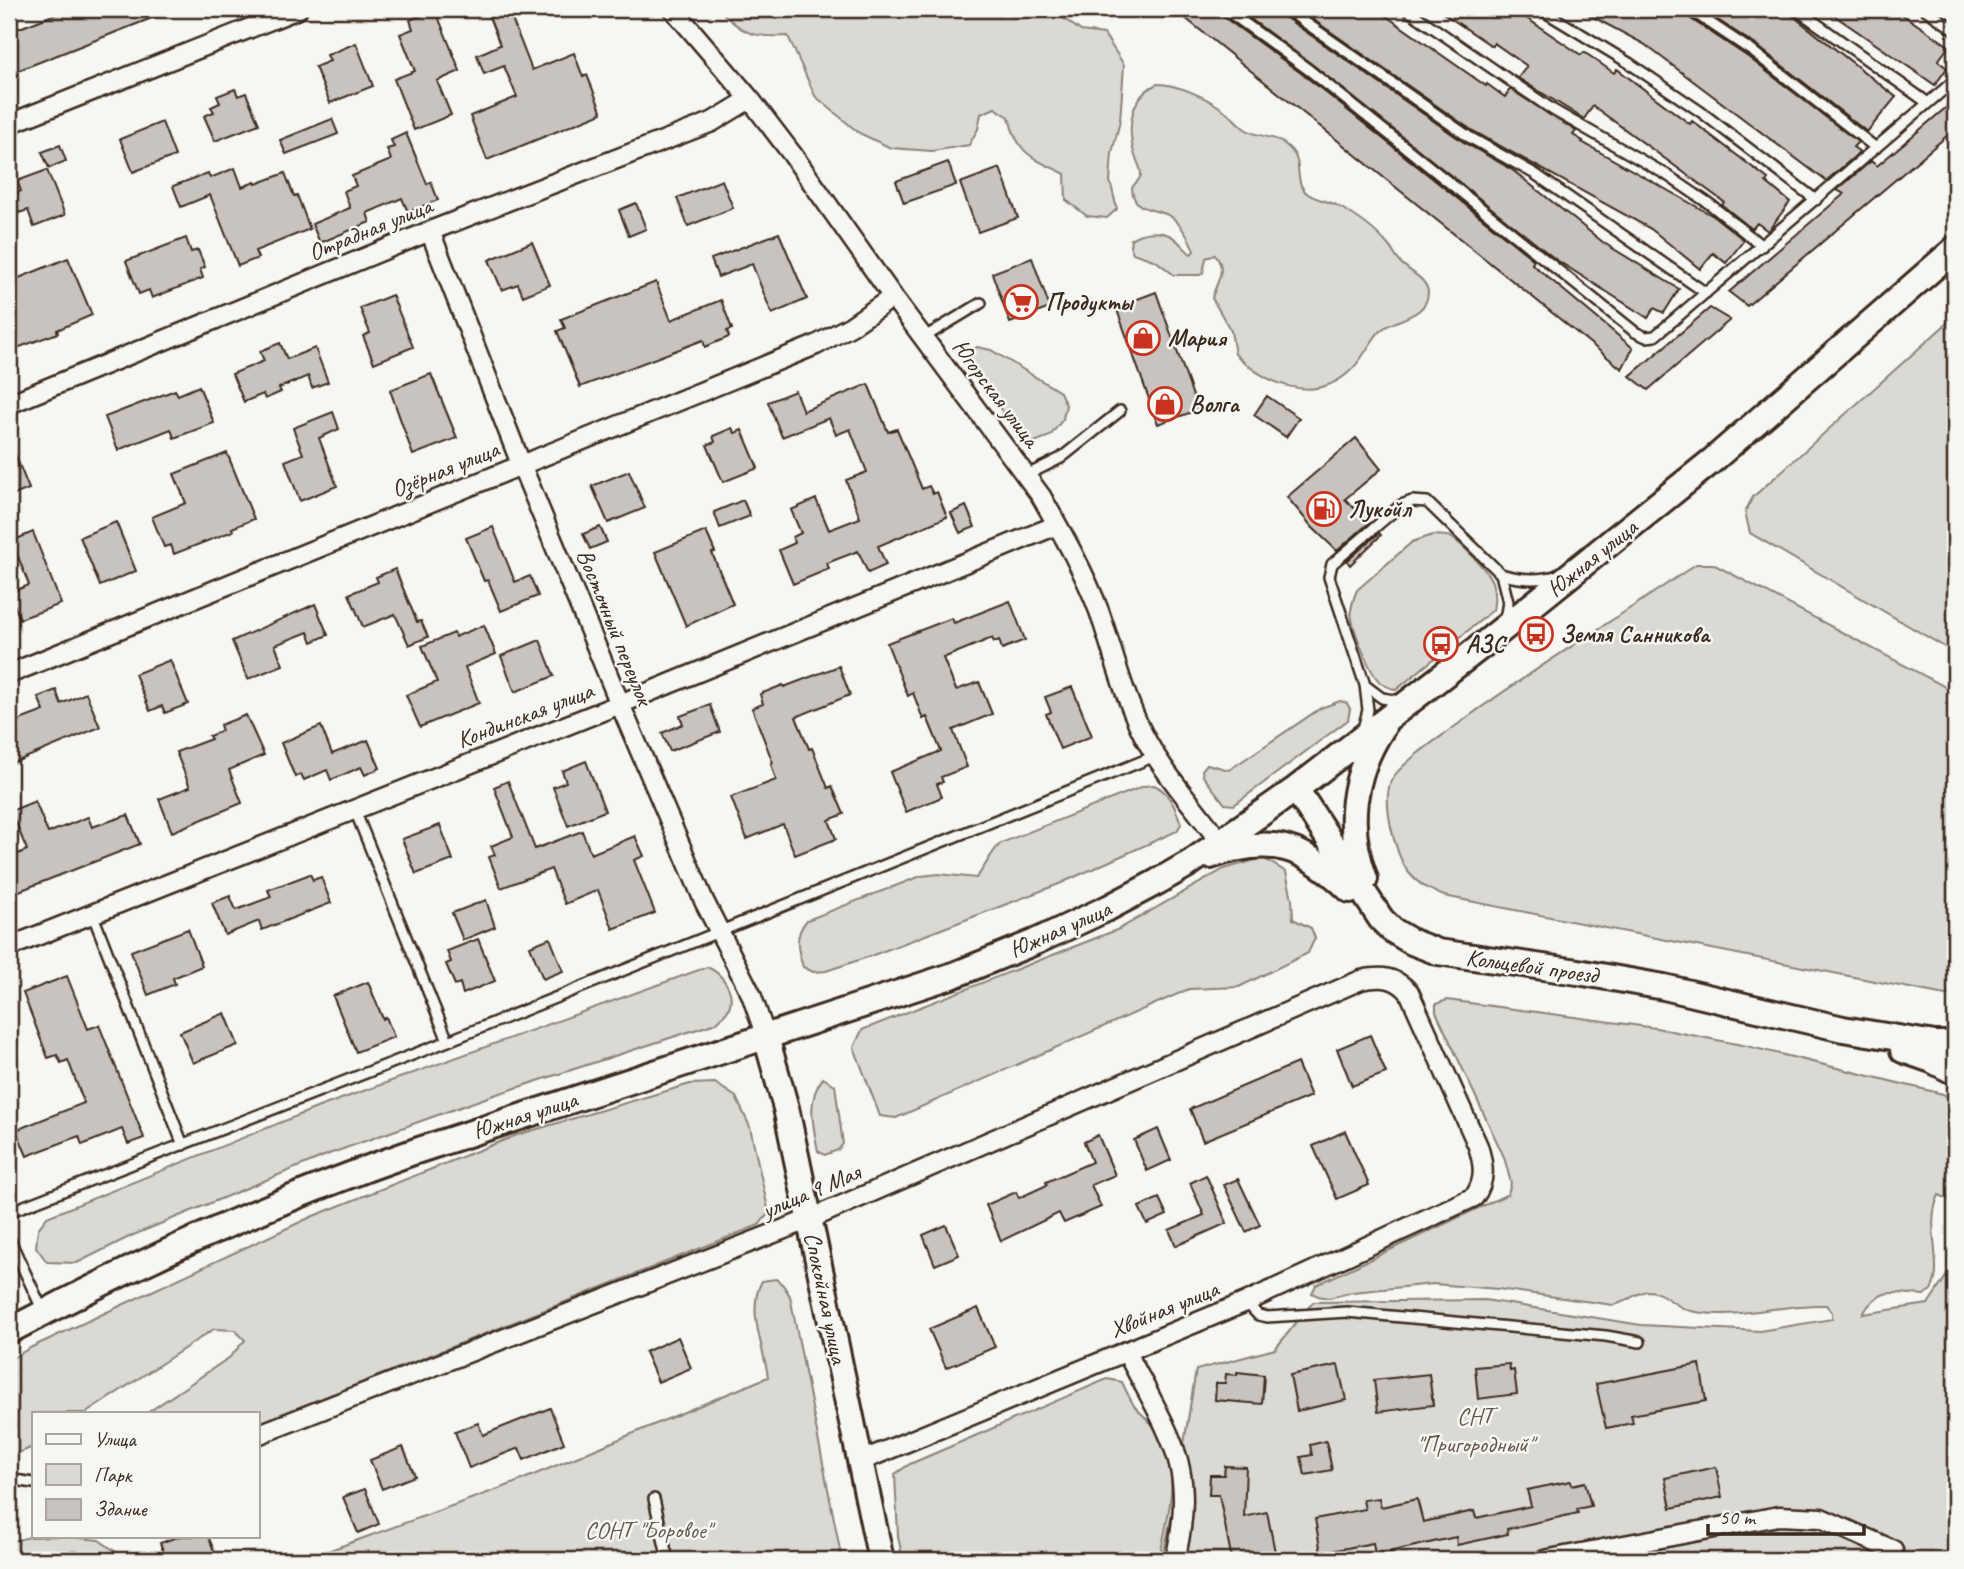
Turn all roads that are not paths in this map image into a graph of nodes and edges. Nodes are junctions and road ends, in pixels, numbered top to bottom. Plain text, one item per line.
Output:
1 (299, 9) edge
2 (673, 9) edge
3 (1225, 9) edge
4 (1286, 9) edge
5 (1406, 9) edge
6 (1540, 9) edge
7 (1689, 9) edge
8 (1796, 9) edge
9 (1925, 9) edge
10 (1955, 30) edge
11 (1955, 80) edge
12 (750, 99) junction
13 (1928, 103) junction
14 (9, 124) edge
15 (1876, 148) junction
16 (1816, 200) junction
17 (430, 231) junction
18 (1762, 246) junction
19 (1955, 249) edge
20 (1706, 293) junction
21 (893, 297) junction
22 (981, 303) dead end
23 (923, 338) junction
24 (9, 404) edge
25 (1120, 411) dead end
26 (521, 464) junction
27 (1027, 475) junction
28 (1057, 525) junction
29 (1580, 568) junction
30 (1501, 574) junction
31 (1501, 631) junction
32 (9, 674) edge
33 (1365, 685) junction
34 (1414, 698) junction
35 (620, 704) junction
36 (1392, 715) junction
37 (1352, 747) junction
38 (1155, 756) junction
39 (1296, 789) junction
40 (355, 808) junction
41 (1220, 842) junction
42 (1189, 863) junction
43 (92, 914) junction
44 (1381, 919) junction
45 (720, 932) junction
46 (9, 947) edge
47 (1378, 977) joint
48 (1843, 1029) junction
49 (766, 1037) junction
50 (448, 1041) junction
51 (1955, 1044) edge
52 (1955, 1072) edge
53 (183, 1145) junction
54 (9, 1212) edge
55 (810, 1219) junction
56 (9, 1238) edge
57 (1246, 1302) junction
58 (43, 1312) junction
59 (9, 1331) edge
60 (1640, 1342) dead end
61 (1125, 1351) junction
62 (259, 1434) edge
63 (861, 1461) junction
64 (9, 1479) edge
65 (32, 1483) edge
66 (654, 1499) dead end
67 (1894, 1550) dead end
68 (668, 1560) edge
69 (881, 1560) edge
70 (1175, 1560) edge
71 (1544, 1560) edge

1 - 14 street
2 - 12 street, Югорская улица
3 - 20 lane
4 - 20 lane
5 - 18 lane
6 - 16 lane
7 - 15 lane
8 - 13 lane
9 - 10 lane
11 - 13 lane
12 - 17 street, Отрадная улица
12 - 21 street, Югорская улица
13 - 15 lane
15 - 16 lane
16 - 18 lane
17 - 24 street, Отрадная улица
17 - 26 street, Восточный переулок
18 - 20 lane
19 - 29 main road, Южная улица
21 - 23 street, Югорская улица
21 - 26 street, Озёрная улица
22 - 23 lane
23 - 27 street, Югорская улица
25 - 27 lane
26 - 32 street, Озёрная улица
26 - 35 street, Восточный переулок
27 - 28 street, Югорская улица
28 - 35 street, Кондинская улица
28 - 38 street, Югорская улица
29 - 30 lane
29 - 31 main road, Южная улица
30 - 31 lane
30 - 33 lane
31 - 34 main road, Южная улица
33 - 34 lane
33 - 37 lane
34 - 36 main road, Южная улица
35 - 40 street, Кондинская улица
35 - 45 street, Восточный переулок
36 - 37 main road, Южная улица
36 - 44 main road
37 - 39 main road, Южная улица
38 - 41 street, Югорская улица
38 - 45 lane
39 - 41 main road, Южная улица
39 - 44 main road, Кольцевой проезд
40 - 43 street, Кондинская улица
40 - 50 lane
41 - 42 main road, Южная улица
42 - 44 main road
42 - 49 main road, Южная улица
43 - 46 street, Кондинская улица
43 - 53 lane
44 - 48 main road, Кольцевой проезд
45 - 49 street, Восточный переулок
45 - 50 lane
47 - 55 street, улица 9 Мая
47 - 57 street, Хвойная улица
48 - 51 main road, Кольцевой проезд
48 - 52 main road, Кольцевой проезд
49 - 55 main road, Спокойная улица
49 - 58 main road, Южная улица
50 - 53 lane
53 - 54 lane
55 - 62 street, улица 9 Мая
55 - 63 main road, Спокойная улица
56 - 58 lane
57 - 60 lane
57 - 61 street, Хвойная улица
58 - 59 main road, Южная улица
61 - 63 street, Хвойная улица
61 - 70 street
63 - 69 main road, Спокойная улица
64 - 65 lane
66 - 68 lane
67 - 71 street

